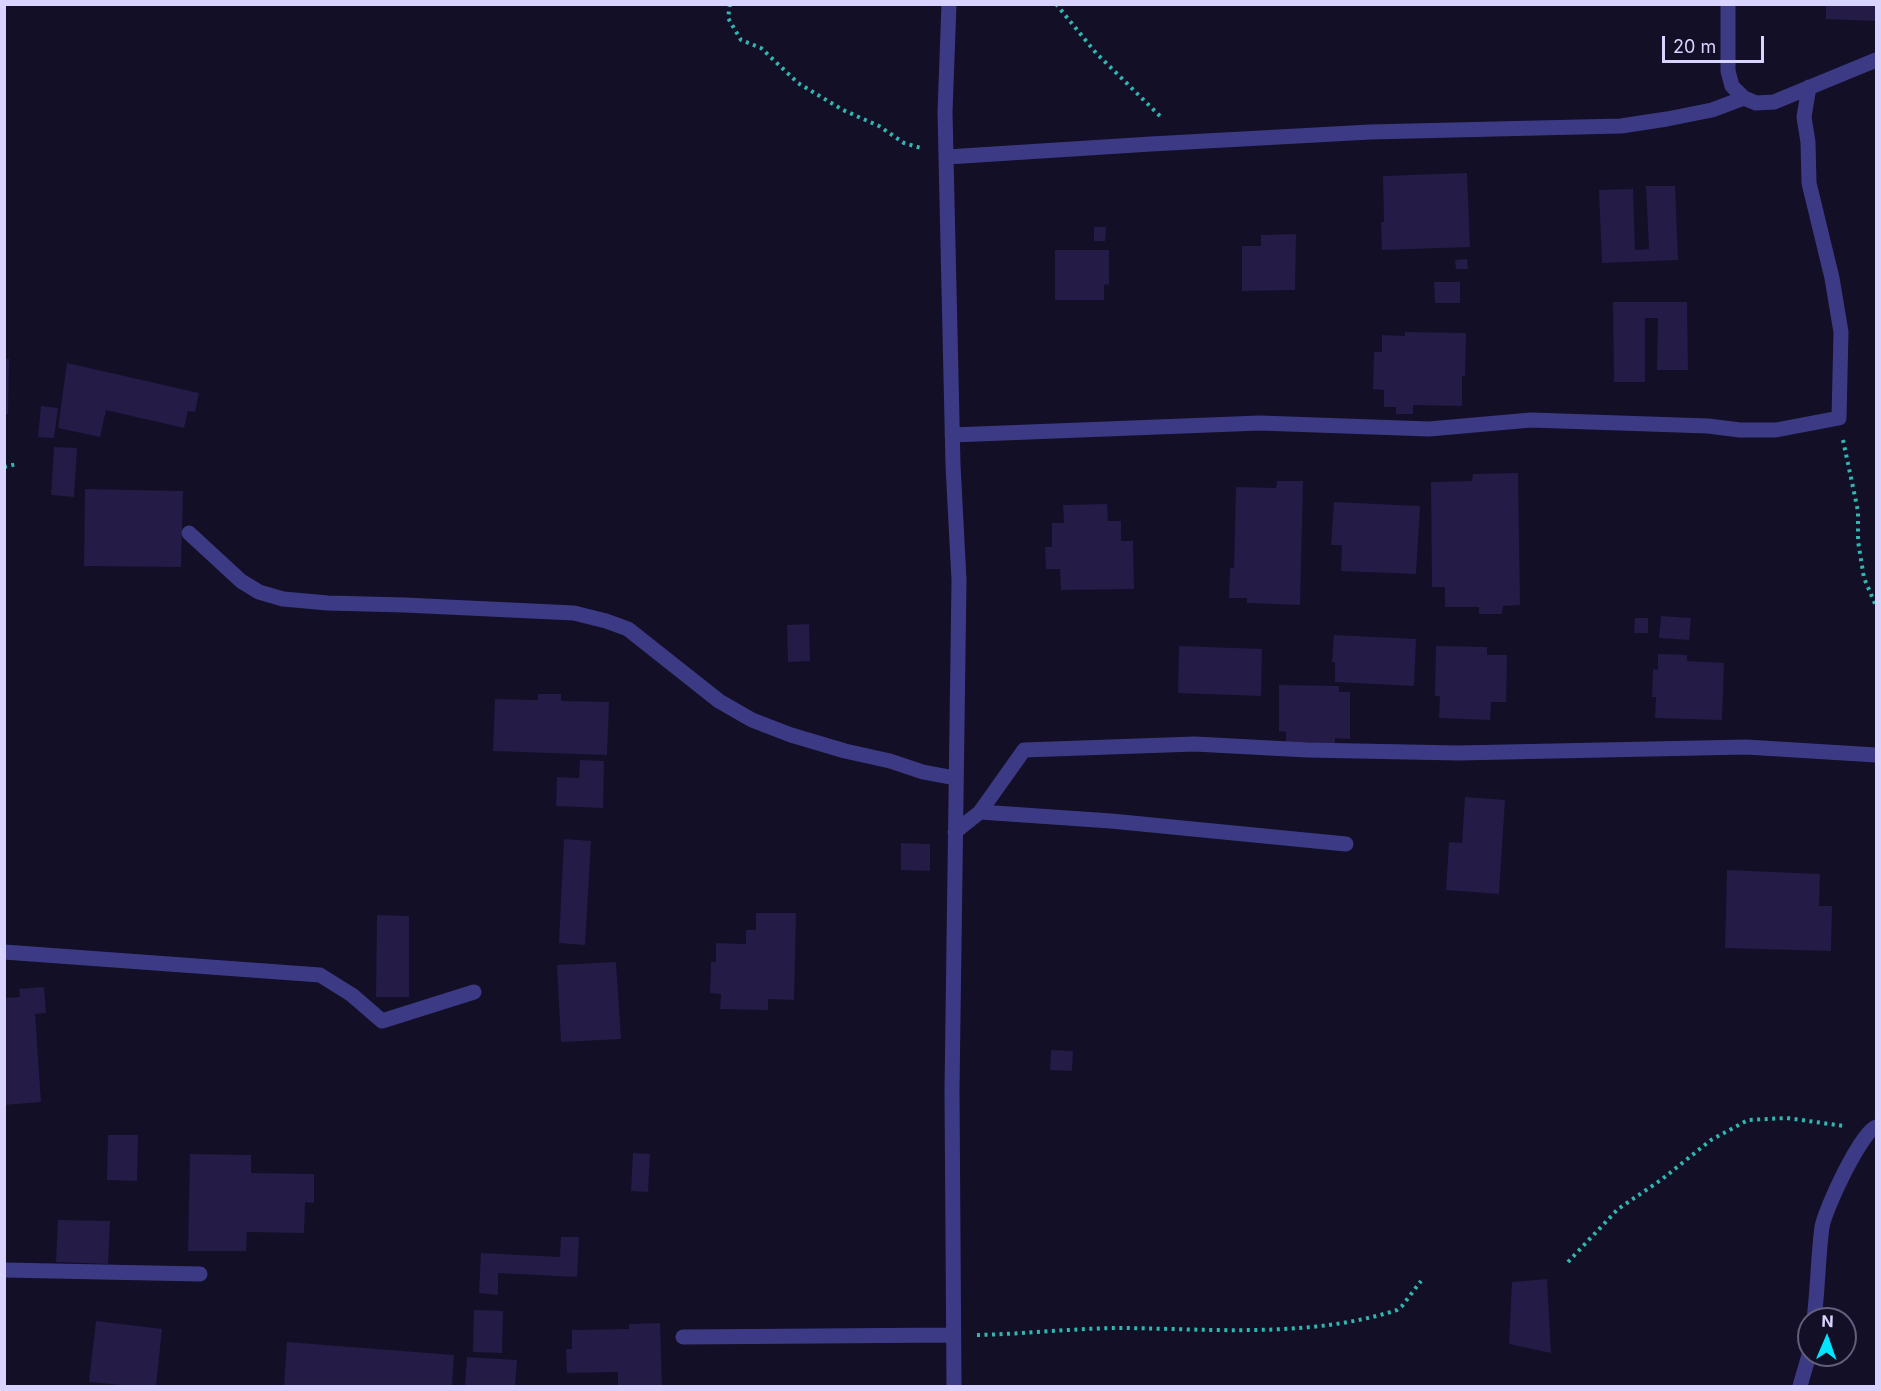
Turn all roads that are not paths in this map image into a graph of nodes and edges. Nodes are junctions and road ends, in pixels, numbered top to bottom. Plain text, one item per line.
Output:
1 (949, 4) edge
2 (1728, 4) edge
3 (1876, 60) edge
4 (1809, 87) junction
5 (1744, 98) junction
6 (947, 158) junction
7 (952, 435) junction
8 (189, 533) dead end
9 (1876, 755) edge
10 (955, 778) junction
11 (980, 812) junction
12 (955, 832) junction
13 (1346, 844) dead end
14 (4, 952) edge
15 (474, 992) dead end
16 (1873, 1128) edge
17 (4, 1270) edge
18 (200, 1274) dead end
19 (1815, 1307) edge
20 (952, 1335) junction
21 (683, 1337) dead end
22 (1806, 1367) edge
23 (954, 1386) edge
24 (1800, 1386) edge

1 - 6 street
2 - 5 street
3 - 4 street
4 - 5 street
4 - 7 street
5 - 6 street
6 - 7 street
7 - 10 street
8 - 10 street
9 - 11 street
10 - 12 street
11 - 12 street
11 - 13 street
12 - 20 street
14 - 15 street
16 - 19 street
17 - 18 street
20 - 21 street
20 - 23 street
22 - 24 street

